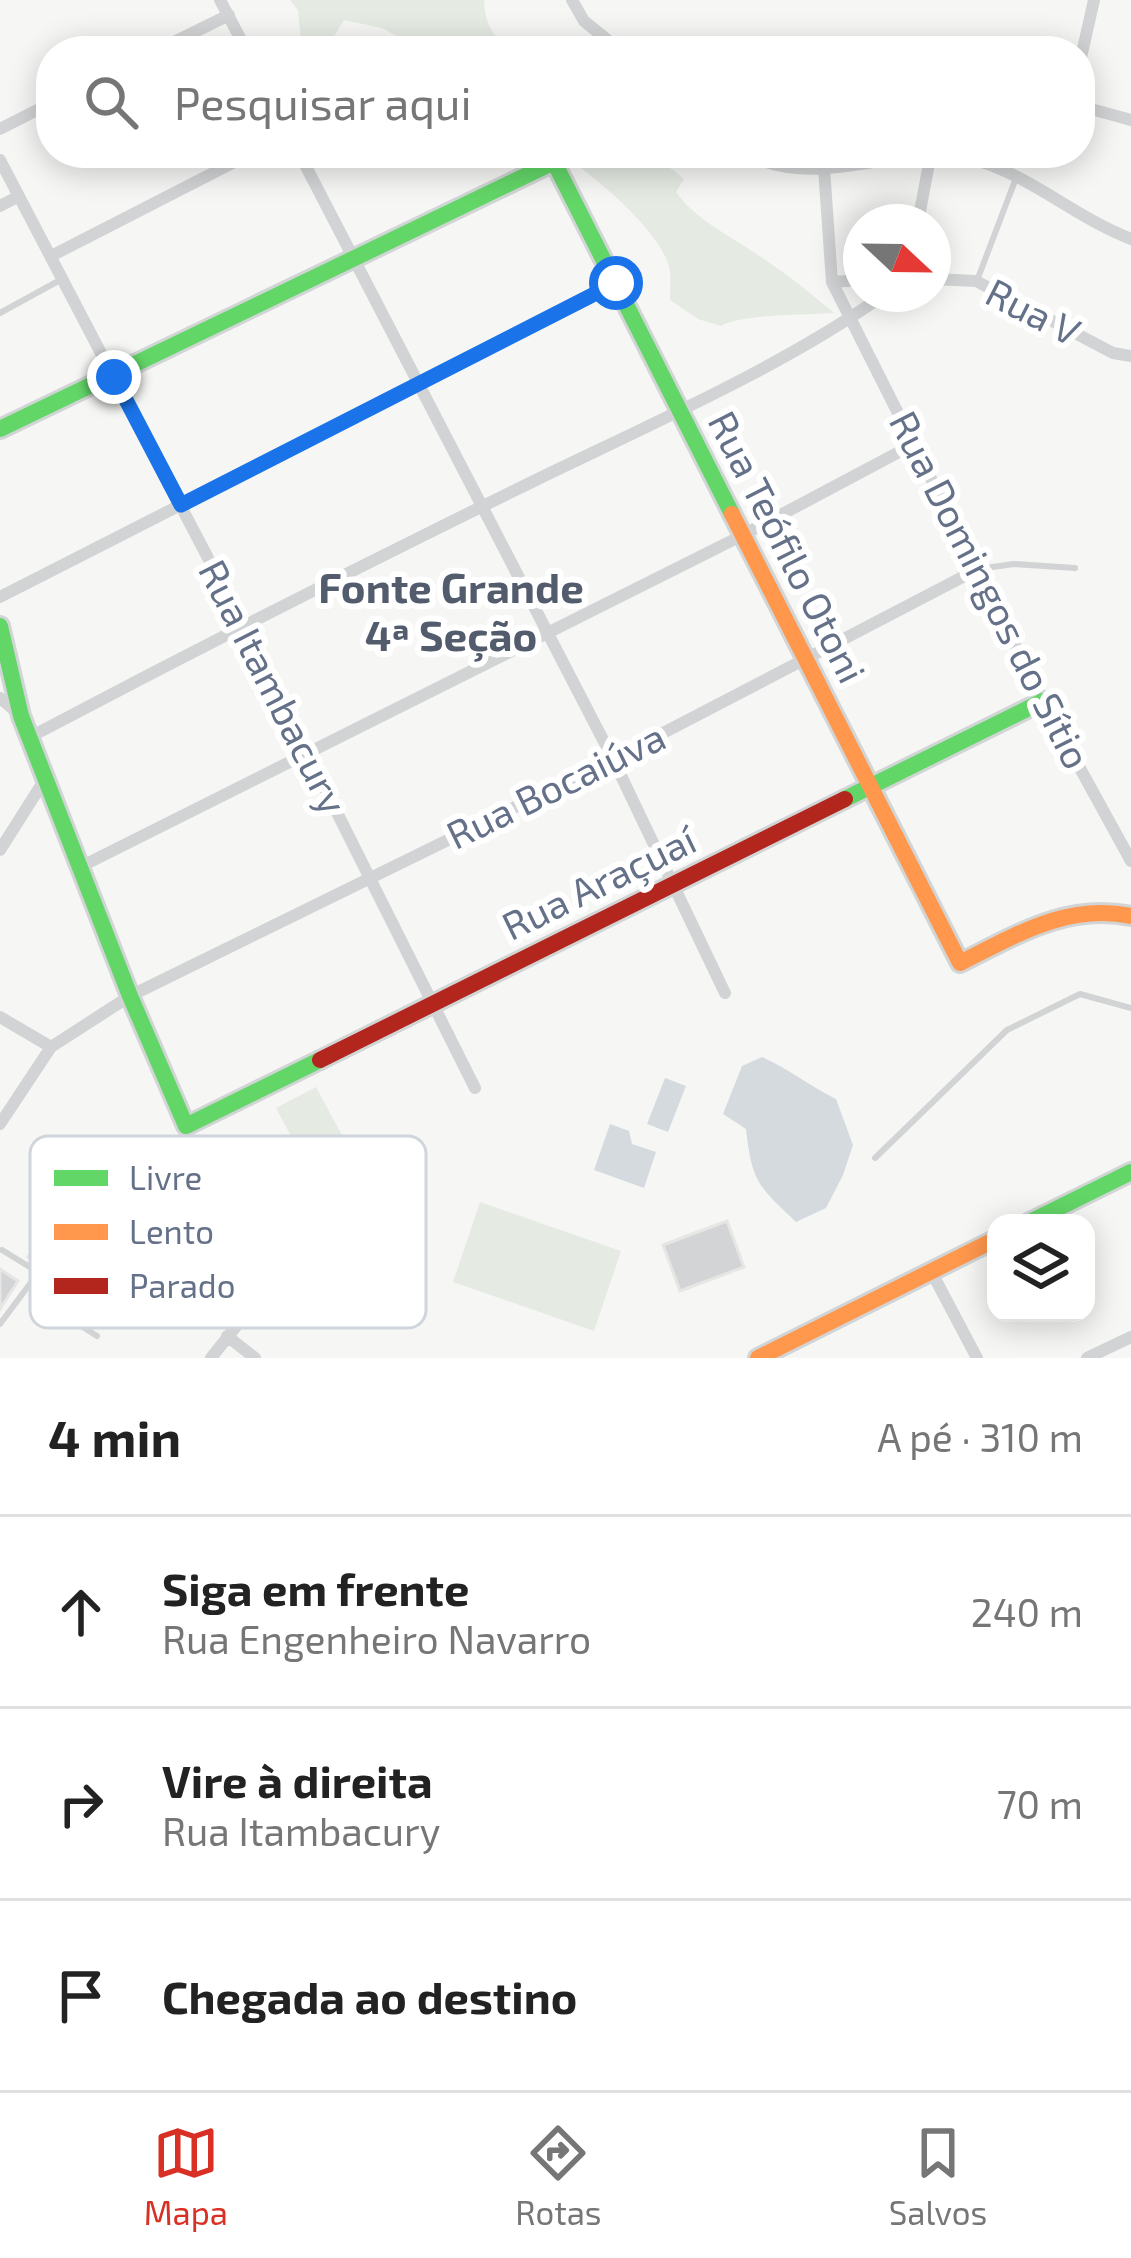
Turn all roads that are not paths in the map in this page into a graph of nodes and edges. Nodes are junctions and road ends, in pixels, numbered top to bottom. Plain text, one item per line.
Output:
1 (220, 0) edge
2 (572, 0) edge
3 (1094, 0) edge
4 (229, 15) junction
5 (186, 36) edge
6 (240, 36) edge
7 (602, 36) edge
8 (1086, 36) edge
9 (1095, 110) edge
10 (36, 111) edge
11 (1131, 119) edge
12 (0, 129) edge
13 (0, 160) edge
14 (223, 168) edge
15 (307, 168) edge
16 (541, 168) edge
17 (557, 168) edge
18 (824, 168) edge
19 (926, 168) edge
20 (1002, 168) edge
21 (1018, 174) junction
22 (19, 196) junction
23 (921, 204) edge
24 (0, 206) edge
25 (1131, 239) edge
26 (51, 256) junction
27 (356, 256) junction
28 (62, 279) junction
29 (951, 280) edge
30 (843, 281) edge
31 (976, 281) junction
32 (832, 282) junction
33 (616, 283) junction
34 (860, 312) edge
35 (0, 313) edge
36 (851, 318) junction
37 (1131, 356) edge
38 (114, 377) junction
39 (417, 385) junction
40 (680, 410) junction
41 (0, 429) edge
42 (916, 443) junction
43 (181, 505) junction
44 (481, 507) junction
45 (743, 535) junction
46 (1075, 568) dead end
47 (978, 569) junction
48 (0, 597) edge
49 (243, 625) junction
50 (0, 626) edge
51 (544, 634) junction
52 (807, 660) junction
53 (0, 698) edge
54 (1042, 700) junction
55 (21, 716) junction
56 (32, 736) junction
57 (305, 752) junction
58 (613, 759) junction
59 (47, 776) junction
60 (870, 785) junction
61 (0, 850) edge
62 (1131, 861) edge
63 (80, 867) junction
64 (369, 879) junction
65 (672, 884) junction
66 (1131, 916) edge
67 (725, 993) dead end
68 (130, 996) junction
69 (434, 1001) junction
70 (1131, 1008) edge
71 (0, 1017) edge
72 (51, 1047) junction
73 (475, 1088) dead end
74 (0, 1124) edge
75 (875, 1158) dead end
76 (1131, 1172) edge
77 (1046, 1214) edge
78 (987, 1243) edge
79 (2, 1250) edge
80 (30, 1267) edge
81 (931, 1271) junction
82 (30, 1284) edge
83 (0, 1324) edge
84 (84, 1328) edge
85 (233, 1328) edge
86 (97, 1336) dead end
87 (227, 1336) junction
88 (1131, 1337) edge
89 (761, 1357) edge
90 (211, 1358) edge
91 (255, 1358) edge
92 (977, 1358) edge
93 (1087, 1358) edge

1 - 4 street
2 - 7 street
3 - 8 street
4 - 5 street
4 - 6 street
9 - 11 street
10 - 12 street
13 - 22 street, Rua Itambacury
14 - 26 street
15 - 27 street
16 - 27 street, Rua Teófilo Otoni
17 - 33 street, Rua Teófilo Otoni
18 - 32 street
19 - 23 street
20 - 21 street
21 - 25 street
21 - 31 lane
22 - 24 street
22 - 26 street, Rua Itambacury
26 - 28 street, Rua Itambacury
27 - 38 street
27 - 39 street
28 - 35 lane
28 - 38 street, Rua Itambacury
29 - 31 street, Rua V
30 - 32 street
31 - 37 street, Rua V
32 - 36 street, Rua Domingos do Sítio
33 - 39 street
33 - 40 street, Rua Teófilo Otoni
34 - 36 street
36 - 40 street
36 - 42 street, Rua Domingos do Sítio
38 - 41 street
38 - 43 street, Rua Itambacury
39 - 43 street
39 - 44 street
40 - 44 street
40 - 45 street, Rua Teófilo Otoni
42 - 45 street
42 - 47 street, Rua Domingos do Sítio
43 - 48 street
43 - 49 street, Rua Itambacury
44 - 49 street
44 - 51 street
45 - 51 street
45 - 52 street, Rua Teófilo Otoni
46 - 47 lane
47 - 52 street, Rua Bocaiúva
47 - 54 street, Rua Domingos do Sítio
49 - 56 street
49 - 57 street, Rua Itambacury
50 - 55 street
51 - 57 street
51 - 58 street
52 - 58 street, Rua Bocaiúva
52 - 60 street, Rua Teófilo Otoni
53 - 55 street
54 - 60 street, Rua Araçuaí
54 - 62 street, Rua Domingos do Sítio
55 - 56 street
56 - 59 street
57 - 63 street
57 - 64 street, Rua Itambacury
58 - 64 street, Rua Bocaiúva
58 - 65 street
59 - 61 street
59 - 63 street
60 - 65 street, Rua Araçuaí
60 - 66 street, Rua Teófilo Otoni
63 - 68 street
64 - 68 street, Rua Bocaiúva
64 - 69 street, Rua Itambacury
65 - 67 street
65 - 69 street, Rua Araçuaí
68 - 69 street, Rua Araçuaí
68 - 72 street, Rua Bocaiúva
69 - 73 street, Rua Itambacury
70 - 75 lane
71 - 72 street
72 - 74 street
76 - 77 street
78 - 81 street
79 - 80 lane
81 - 89 street
81 - 92 street
82 - 83 lane
84 - 86 lane
85 - 87 street
87 - 90 street
87 - 91 street
88 - 93 street

